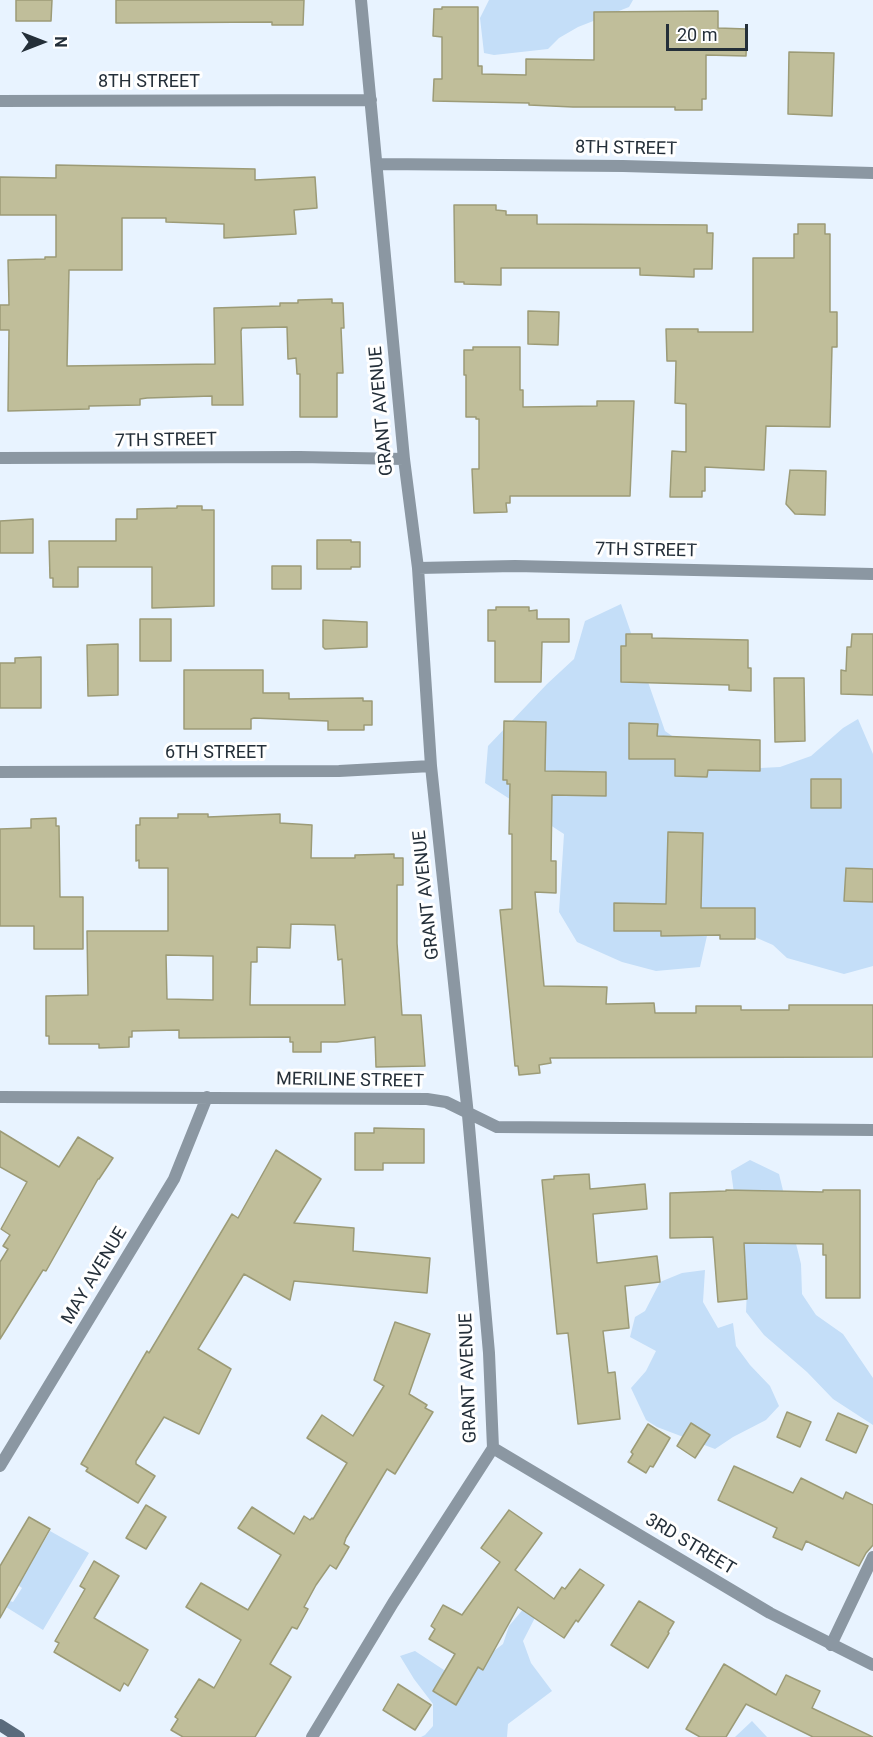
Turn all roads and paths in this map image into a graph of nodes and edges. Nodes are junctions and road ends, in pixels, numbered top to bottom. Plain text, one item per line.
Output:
1 (361, 0) edge
2 (370, 100) junction
3 (0, 101) edge
4 (377, 164) junction
5 (873, 172) edge
6 (0, 458) edge
7 (404, 459) junction
8 (418, 568) junction
9 (873, 574) edge
10 (431, 766) junction
11 (0, 772) edge
12 (0, 1097) edge
13 (207, 1097) junction
14 (468, 1115) junction
15 (873, 1130) edge
16 (493, 1448) junction
17 (0, 1466) edge
18 (873, 1557) edge
19 (831, 1645) junction
20 (873, 1665) edge
21 (0, 1725) edge
22 (20, 1737) edge
23 (312, 1737) edge

1 - 2 street, GRANT AVENUE
2 - 3 street, 8TH STREET
2 - 4 street, GRANT AVENUE
4 - 5 street, 8TH STREET
4 - 7 street, GRANT AVENUE
6 - 7 street, 7TH STREET
7 - 8 street, GRANT AVENUE
8 - 9 street, 7TH STREET
8 - 10 street, GRANT AVENUE
10 - 11 street, 6TH STREET
10 - 14 street, GRANT AVENUE
12 - 13 street, MERILINE STREET
13 - 14 street, MERILINE STREET
13 - 17 street, MAY AVENUE
14 - 15 street, MERILINE STREET
14 - 16 street, GRANT AVENUE
16 - 19 street, 3RD STREET
16 - 23 street, GRANT AVENUE
18 - 19 street
19 - 20 street, 3RD STREET
21 - 22 main road

